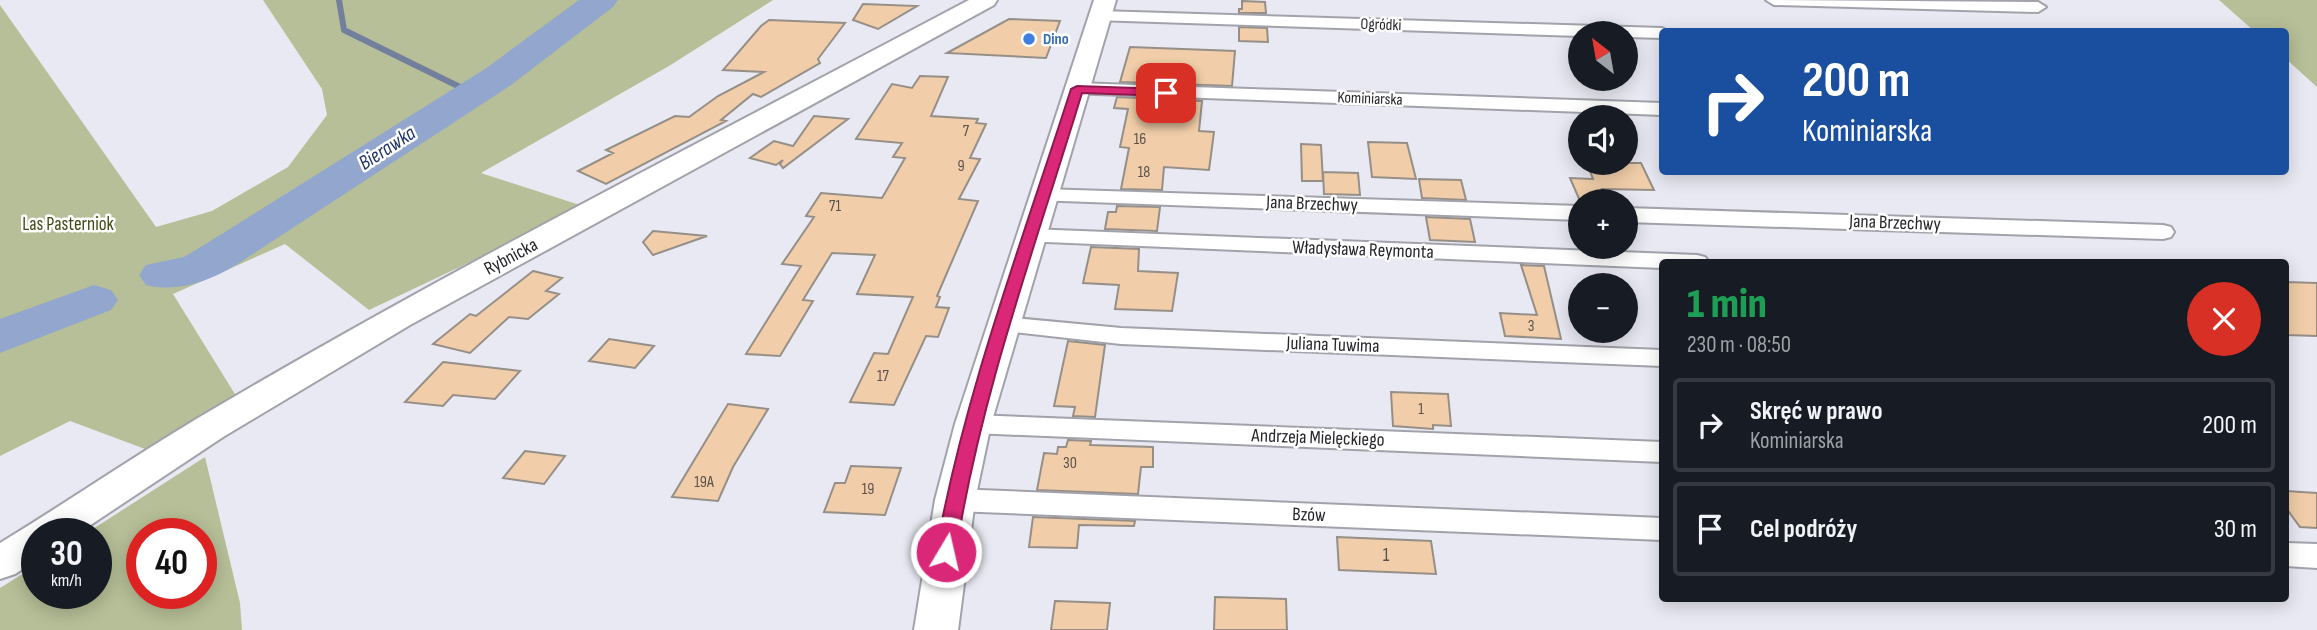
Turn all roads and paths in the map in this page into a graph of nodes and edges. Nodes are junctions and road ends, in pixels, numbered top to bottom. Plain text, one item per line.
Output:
1 (986, 0) edge
2 (1774, 0) edge
3 (2038, 7) dead end
4 (1102, 8) edge
5 (1659, 33) edge
6 (1077, 89) junction
7 (1659, 108) edge
8 (1043, 195) junction
9 (1568, 213) edge
10 (1638, 215) edge
11 (2163, 232) dead end
12 (1030, 236) junction
13 (1659, 261) edge
14 (1003, 325) junction
15 (1659, 358) edge
16 (973, 424) junction
17 (1659, 452) edge
18 (955, 500) junction
19 (71, 518) edge
20 (1659, 529) edge
21 (21, 550) edge
22 (2289, 555) edge
23 (2317, 556) edge
24 (0, 564) edge
25 (936, 630) edge

1 - 19 main road, Rybnicka
2 - 3 street
4 - 5 street, Ogródki
4 - 6 main road
6 - 7 street, Kominiarska
6 - 8 main road
8 - 9 street, Jana Brzechwy
8 - 12 main road
10 - 11 street, Jana Brzechwy
12 - 13 street, Władysława Reymonta
12 - 14 main road
14 - 15 street, Juliana Tuwima
14 - 16 main road
16 - 17 street, Andrzeja Mielęckiego
16 - 18 main road
18 - 20 street, Bzów
18 - 25 main road
21 - 24 main road
22 - 23 street

